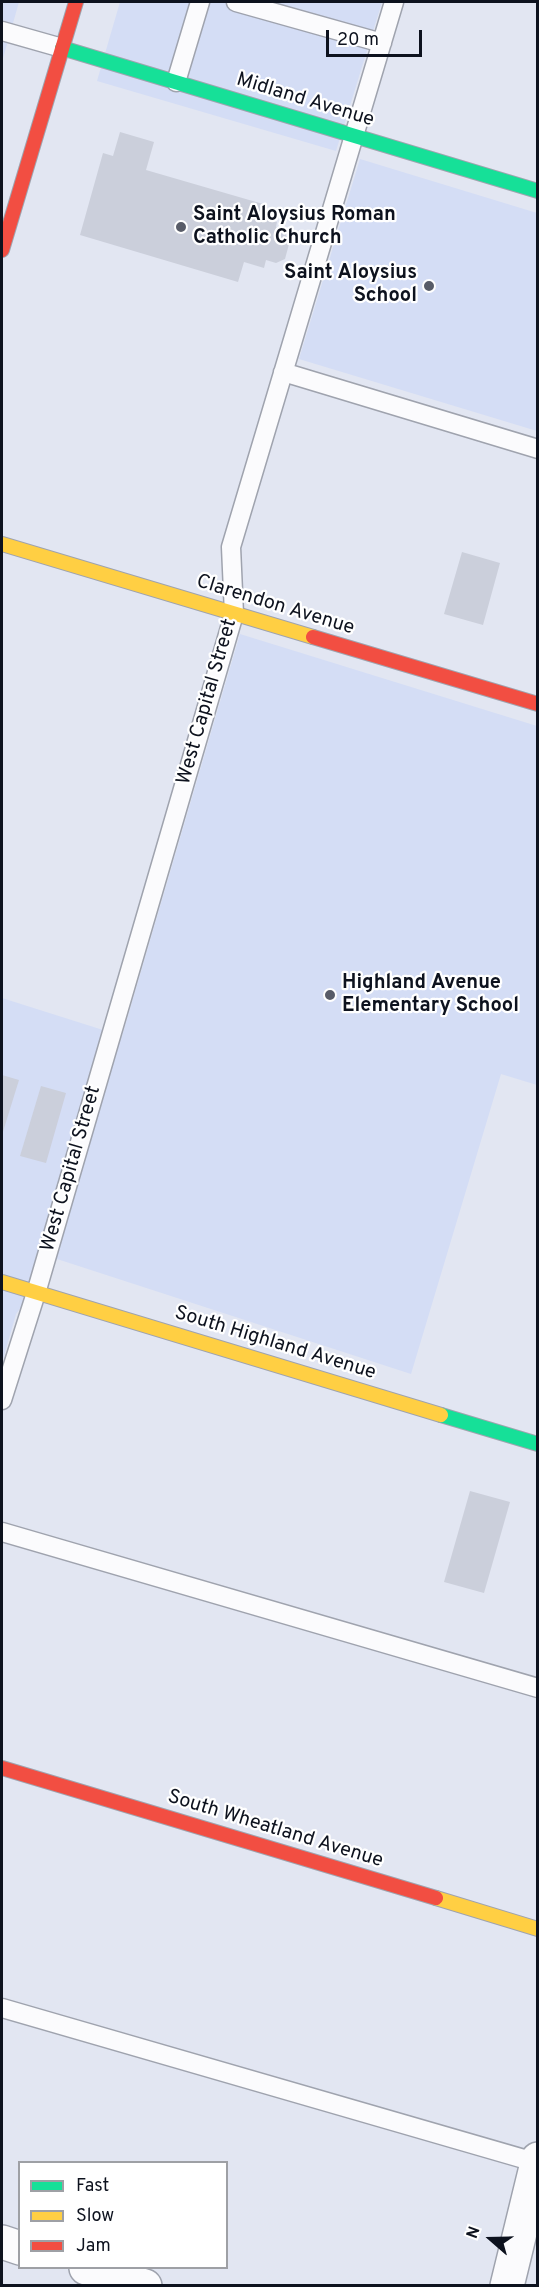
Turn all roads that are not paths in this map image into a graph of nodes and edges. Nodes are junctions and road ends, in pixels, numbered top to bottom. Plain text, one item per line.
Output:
1 (76, 2) edge
2 (200, 2) edge
3 (236, 2) edge
4 (394, 2) edge
5 (2, 31) edge
6 (382, 43) junction
7 (62, 48) junction
8 (176, 82) junction
9 (353, 136) junction
10 (537, 191) edge
11 (2, 250) edge
12 (283, 372) junction
13 (537, 449) edge
14 (2, 544) edge
15 (234, 614) junction
16 (537, 704) edge
17 (2, 1282) edge
18 (36, 1293) junction
19 (2, 1400) edge
20 (537, 1444) edge
21 (2, 1532) edge
22 (537, 1688) edge
23 (2, 1768) edge
24 (537, 1929) edge
25 (2, 2008) edge
26 (537, 2162) edge
27 (2, 2242) edge
28 (18, 2247) edge
29 (89, 2269) edge
30 (145, 2286) edge
31 (507, 2286) edge

1 - 7 street
2 - 8 lane
3 - 6 lane
4 - 6 lane, West Capital Street
5 - 7 lane
6 - 9 lane, West Capital Street
7 - 8 street, Midland Avenue
7 - 11 street
8 - 9 street, Midland Avenue
9 - 10 street, Midland Avenue
9 - 12 lane, West Capital Street
12 - 13 lane
12 - 15 lane, West Capital Street
14 - 15 street, Clarendon Avenue
15 - 16 street, Clarendon Avenue
15 - 18 lane, West Capital Street
17 - 18 street, South Highland Avenue
18 - 19 lane, West Capital Street
18 - 20 street, South Highland Avenue
21 - 22 lane
23 - 24 street, South Wheatland Avenue
25 - 26 lane
26 - 31 street
27 - 28 street
29 - 30 street

